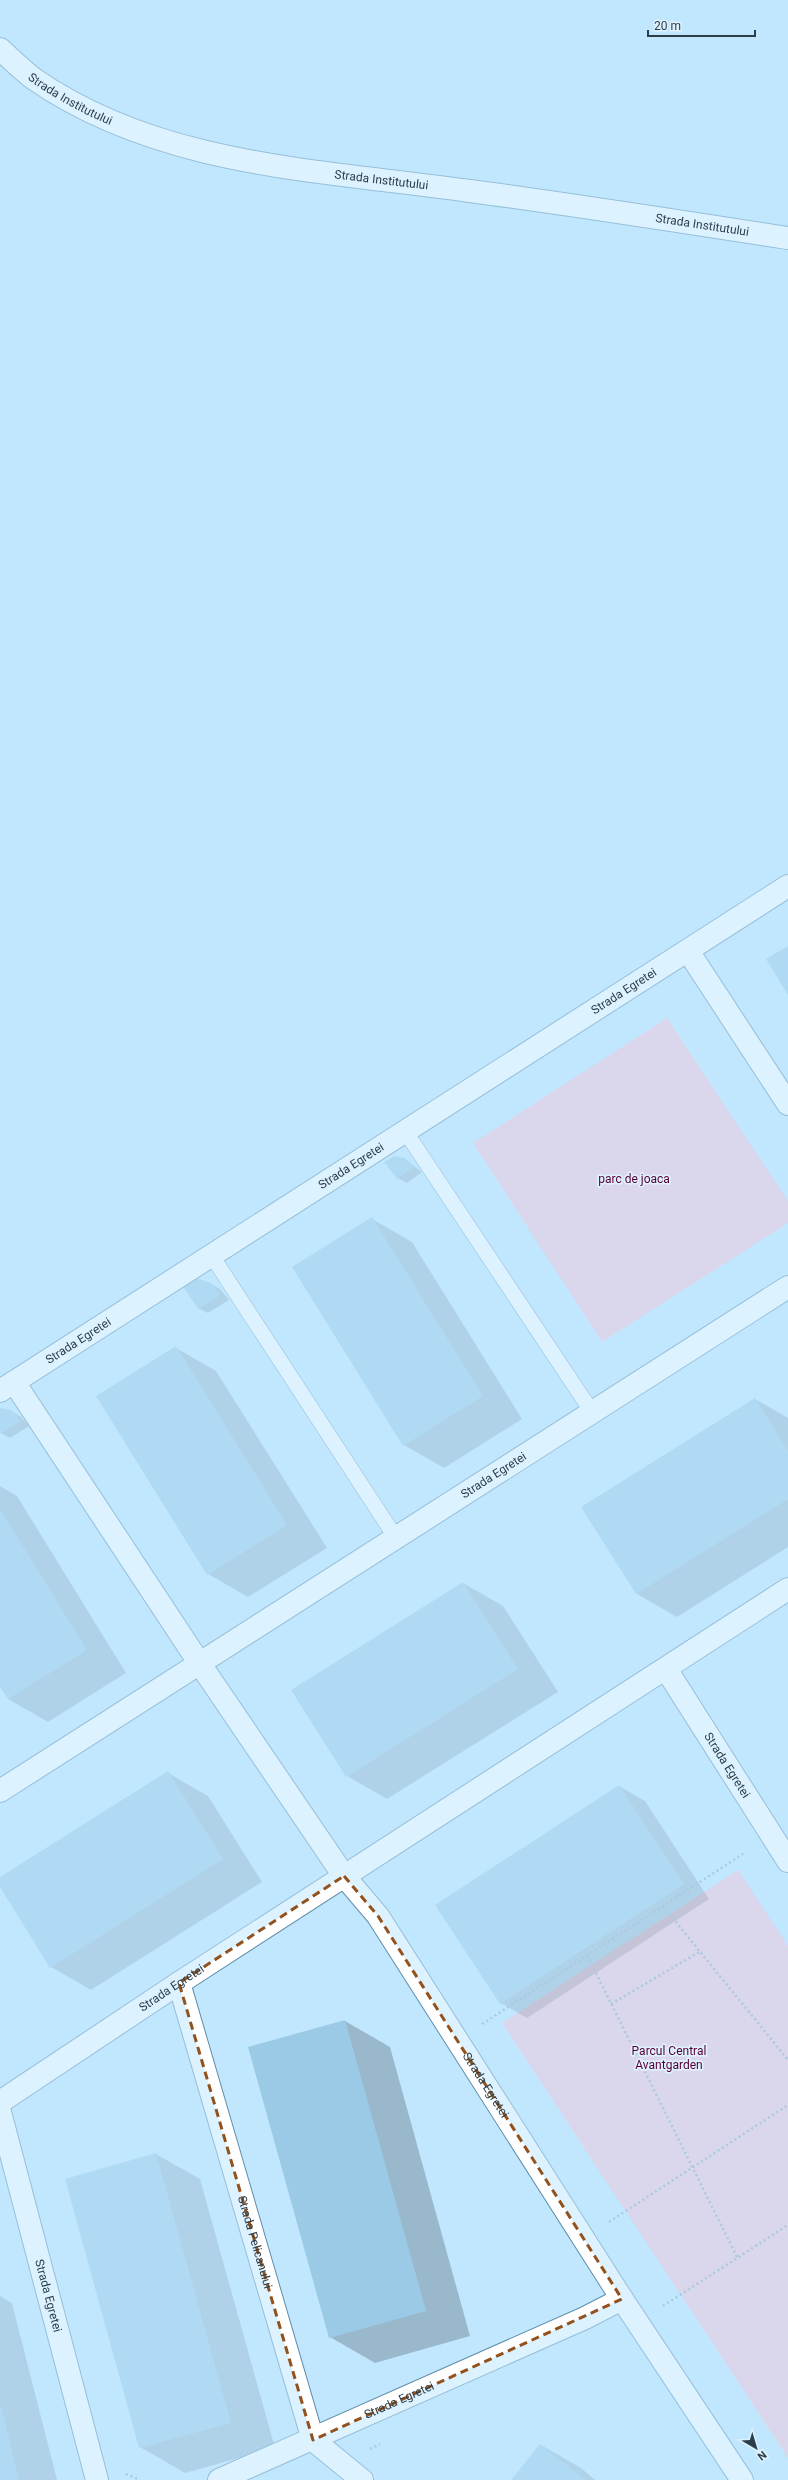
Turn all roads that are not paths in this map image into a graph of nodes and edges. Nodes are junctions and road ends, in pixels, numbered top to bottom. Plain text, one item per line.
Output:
1 (0, 49) edge
2 (788, 238) edge
3 (788, 886) edge
4 (688, 951) junction
5 (788, 1104) edge
6 (405, 1132) junction
7 (212, 1256) junction
8 (788, 1287) edge
9 (7, 1387) edge
10 (592, 1412) junction
11 (396, 1538) junction
12 (788, 1590) edge
13 (200, 1664) junction
14 (666, 1669) junction
15 (1, 1790) edge
16 (788, 1861) edge
17 (344, 1876) junction
18 (179, 1983) junction
19 (0, 2102) edge
20 (0, 2112) edge
21 (622, 2299) junction
22 (313, 2440) junction
23 (97, 2480) edge
24 (219, 2480) edge
25 (362, 2480) edge
26 (742, 2480) edge

1 - 2 street, Strada Institutului
3 - 4 street, Strada Egretei
4 - 5 street
4 - 6 street, Strada Egretei
6 - 7 street, Strada Egretei
6 - 10 lane
7 - 9 street, Strada Egretei
7 - 11 lane
8 - 10 street, Strada Egretei
9 - 13 street, Strada Egretei
10 - 11 street, Strada Egretei
11 - 13 street, Strada Egretei
12 - 14 street, Strada Egretei
13 - 15 street, Strada Egretei
13 - 17 street, Strada Egretei
14 - 16 street, Strada Egretei
14 - 17 street, Strada Egretei
17 - 18 street, Strada Egretei
17 - 21 street, Strada Egretei
18 - 19 street, Strada Egretei
18 - 22 street, Strada Pelicanului
20 - 23 street, Strada Egretei
21 - 22 street, Strada Egretei
21 - 26 street, Strada Egretei
22 - 24 street, Strada Egretei
22 - 25 street

